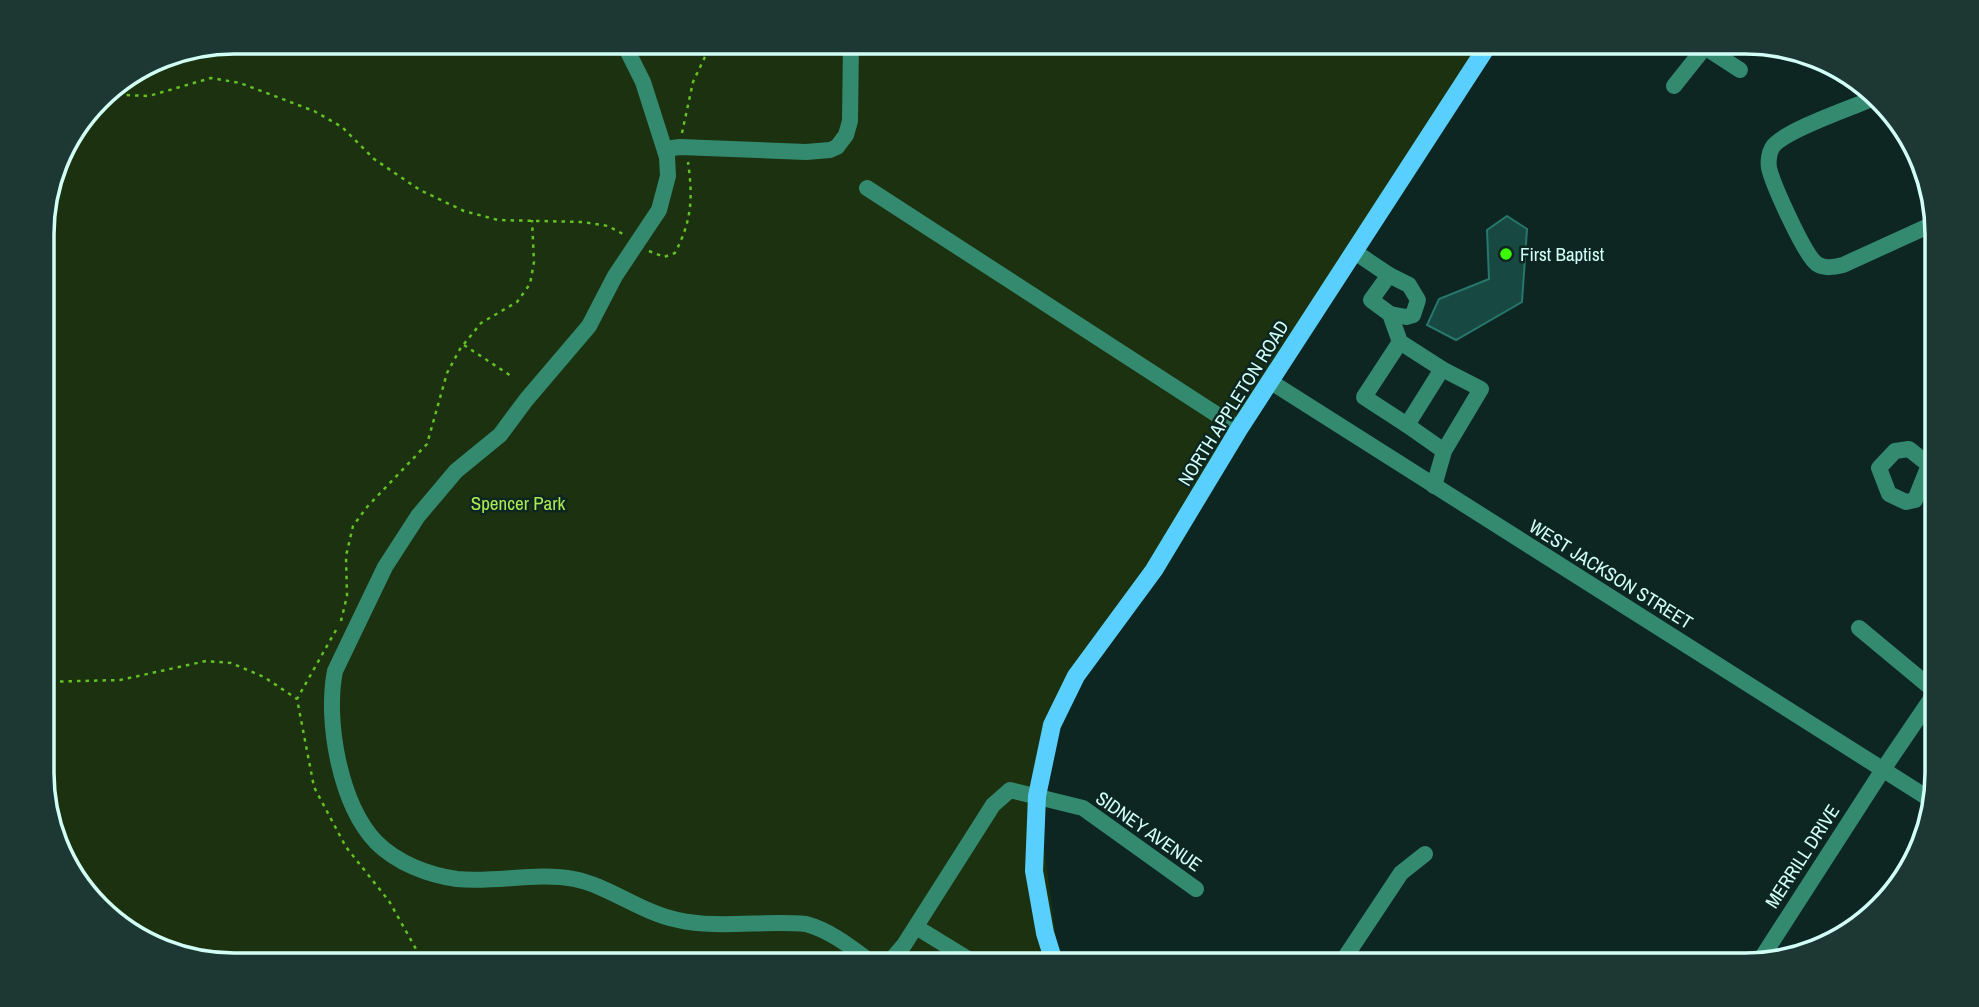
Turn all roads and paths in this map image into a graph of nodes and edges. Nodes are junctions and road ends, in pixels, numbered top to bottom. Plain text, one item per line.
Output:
1 (629, 54) edge
2 (851, 54) edge
3 (1482, 54) edge
4 (1695, 54) edge
5 (1715, 54) edge
6 (1740, 70) dead end
7 (1674, 86) dead end
8 (122, 94) edge
9 (1866, 101) edge
10 (665, 149) junction
11 (867, 188) dead end
12 (532, 220) dead end
13 (1925, 228) edge
14 (1355, 252) junction
15 (1389, 275) junction
16 (1391, 314) junction
17 (1400, 342) junction
18 (464, 345) dead end
19 (1442, 369) junction
20 (511, 376) dead end
21 (1271, 382) junction
22 (1406, 425) junction
23 (1239, 429) junction
24 (1444, 451) junction
25 (1434, 486) junction
26 (1859, 628) dead end
27 (54, 682) edge
28 (1925, 682) edge
29 (296, 699) dead end
30 (1925, 707) edge
31 (1882, 771) junction
32 (1923, 795) edge
33 (1037, 796) junction
34 (1425, 854) dead end
35 (1196, 889) dead end
36 (916, 926) junction
37 (1766, 951) edge
38 (1051, 952) edge
39 (1348, 952) edge
40 (858, 953) edge
41 (896, 953) edge
42 (958, 953) edge

1 - 10 street
2 - 10 street
3 - 14 main road, NORTH APPLETON ROAD
4 - 7 street
5 - 6 street
8 - 12 path
9 - 13 street
10 - 40 street
11 - 23 street
14 - 15 street
14 - 21 main road, NORTH APPLETON ROAD
15 - 16 street
15 - 16 street
16 - 17 street
17 - 19 street
17 - 22 street
18 - 20 path
19 - 22 street
19 - 24 street
21 - 23 main road, NORTH APPLETON ROAD
21 - 25 street, WEST JACKSON STREET
22 - 24 street
23 - 33 main road, NORTH APPLETON ROAD
24 - 25 street
25 - 31 street, WEST JACKSON STREET
26 - 28 street
27 - 29 path
30 - 31 street, MERRILL DRIVE
31 - 32 street, WEST JACKSON STREET
31 - 37 street, MERRILL DRIVE
33 - 35 street, SIDNEY AVENUE
33 - 36 street
33 - 38 main road, NORTH APPLETON ROAD
34 - 39 street
36 - 41 street
36 - 42 street

